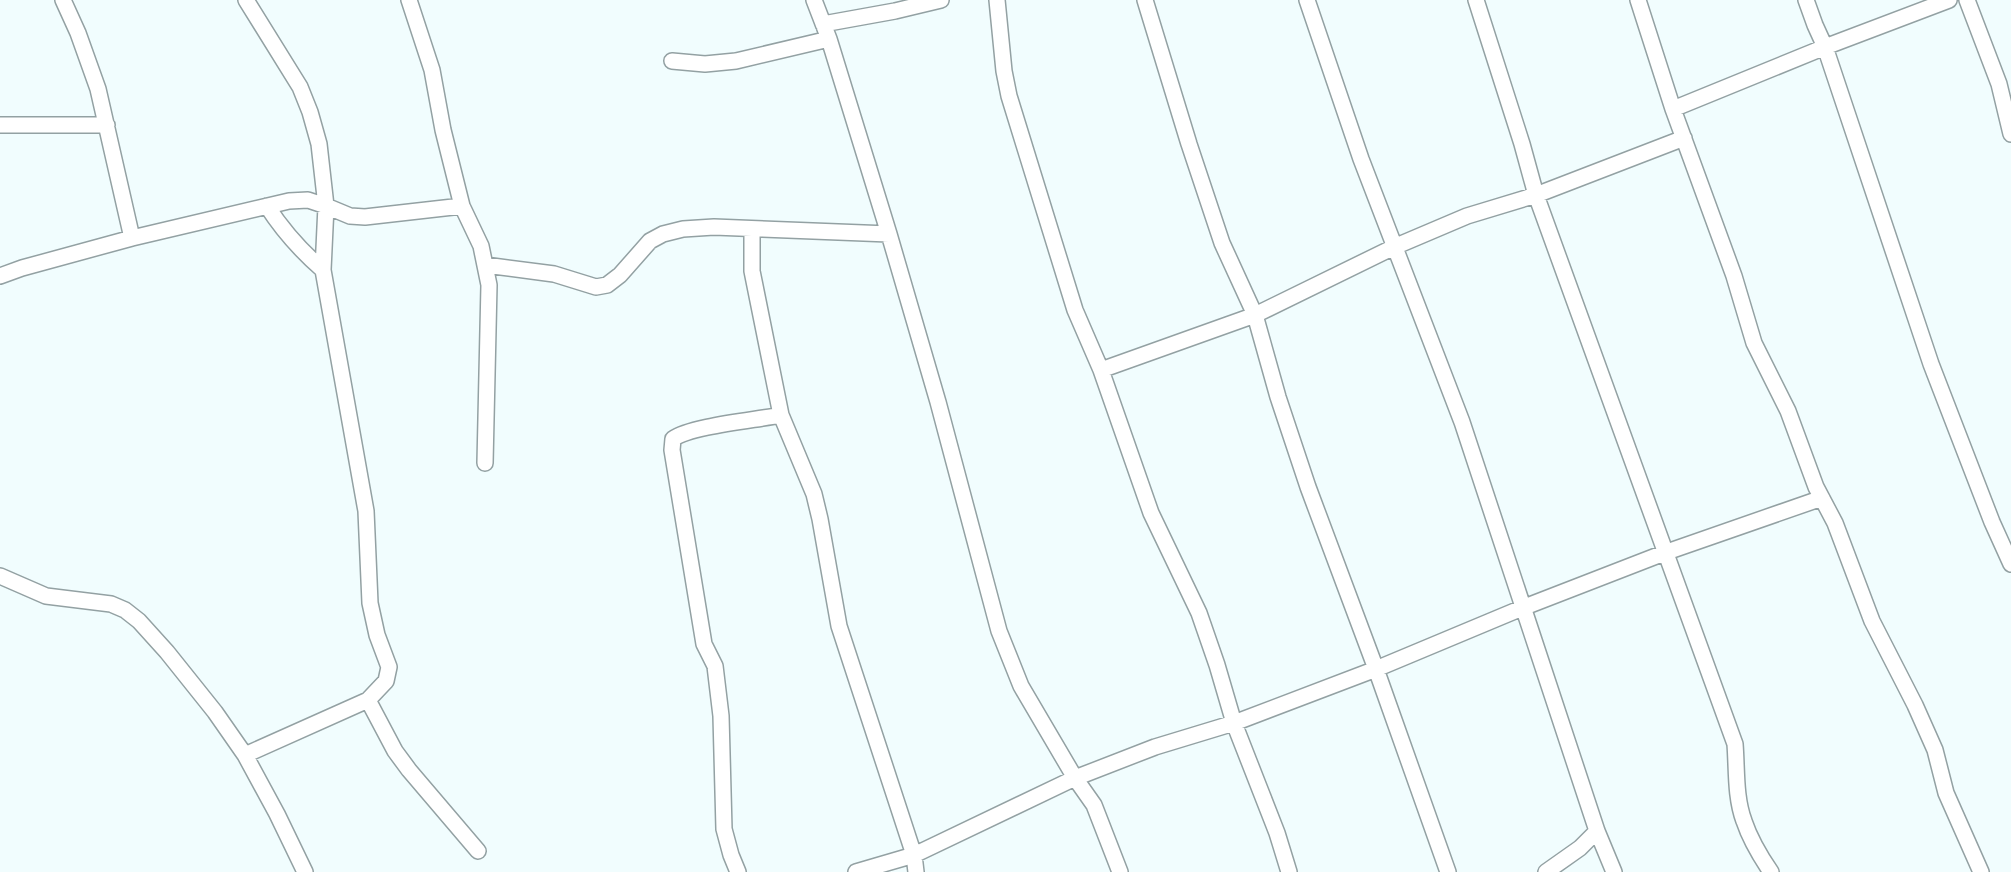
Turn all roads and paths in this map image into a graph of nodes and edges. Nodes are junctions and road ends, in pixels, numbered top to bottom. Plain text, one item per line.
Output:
1 (63, 0) edge
2 (246, 0) edge
3 (409, 0) edge
4 (814, 0) edge
5 (941, 0) edge
6 (997, 0) edge
7 (1145, 0) edge
8 (1307, 0) edge
9 (1476, 0) edge
10 (1638, 0) edge
11 (1806, 0) edge
12 (1949, 0) edge
13 (1968, 0) edge
14 (823, 24) junction
15 (829, 39) junction
16 (1825, 47) junction
17 (672, 61) dead end
18 (1673, 109) junction
19 (107, 124) junction
20 (0, 125) edge
21 (2011, 134) edge
22 (1684, 138) junction
23 (1536, 196) junction
24 (267, 206) junction
25 (326, 206) junction
26 (462, 206) junction
27 (752, 229) junction
28 (889, 234) junction
29 (132, 238) junction
30 (1394, 247) junction
31 (486, 265) junction
32 (323, 270) junction
33 (0, 276) edge
34 (1255, 315) junction
35 (1101, 370) junction
36 (781, 416) junction
37 (485, 464) dead end
38 (1822, 498) junction
39 (1664, 553) junction
40 (2011, 564) edge
41 (0, 576) edge
42 (1522, 608) junction
43 (1376, 669) junction
44 (368, 700) junction
45 (1234, 723) junction
46 (245, 755) junction
47 (1075, 778) junction
48 (1597, 831) junction
49 (478, 851) dead end
50 (914, 855) junction
51 (305, 872) edge
52 (738, 872) edge
53 (856, 872) edge
54 (916, 872) edge
55 (1120, 872) edge
56 (1289, 872) edge
57 (1448, 872) edge
58 (1546, 872) edge
59 (1614, 872) edge
60 (1771, 872) edge
61 (1981, 872) edge

1 - 19 street
2 - 25 street
3 - 26 street
4 - 14 street
5 - 14 street
6 - 35 street
7 - 34 street
8 - 30 street
9 - 23 street
10 - 18 street
11 - 16 street
12 - 16 street
13 - 21 street
14 - 15 street
15 - 17 street
15 - 28 street
16 - 18 street
16 - 40 street
18 - 22 street
19 - 20 street
19 - 29 street
22 - 23 street
22 - 38 street
23 - 30 street
23 - 39 street
24 - 25 street
24 - 29 street
24 - 32 street
25 - 26 street
25 - 32 street
26 - 31 street
27 - 28 street
27 - 31 street
27 - 36 street
28 - 47 street
29 - 33 street
30 - 34 street
30 - 42 street
31 - 37 street
32 - 44 street
34 - 35 street
34 - 43 street
35 - 45 street
36 - 50 street
36 - 52 street
38 - 39 street
38 - 61 street
39 - 42 street
39 - 60 street
41 - 46 street
42 - 43 street
42 - 48 street
43 - 45 street
43 - 57 street
44 - 46 street
44 - 49 street
45 - 47 street
45 - 56 street
46 - 51 street
47 - 50 street
47 - 55 street
48 - 58 street
48 - 59 street
50 - 53 street
50 - 54 street

